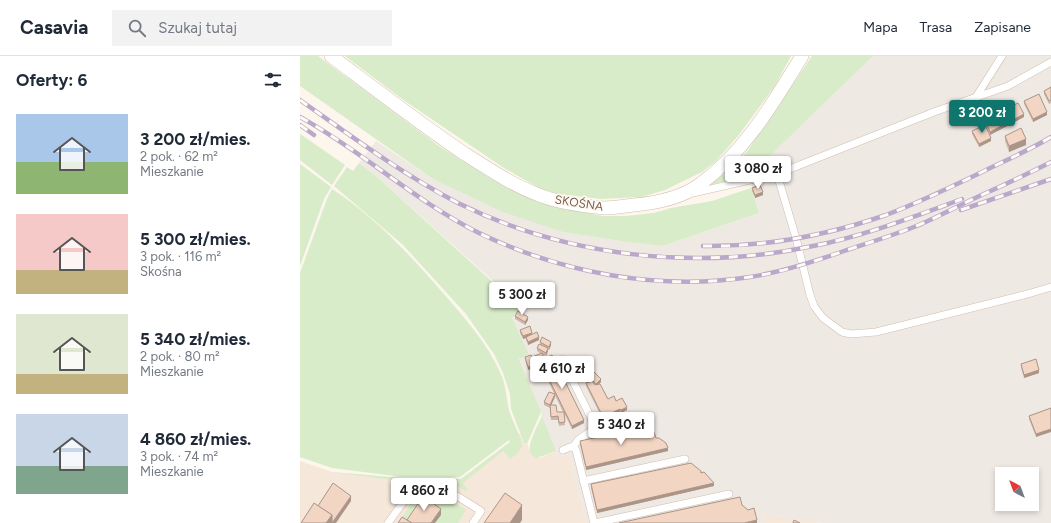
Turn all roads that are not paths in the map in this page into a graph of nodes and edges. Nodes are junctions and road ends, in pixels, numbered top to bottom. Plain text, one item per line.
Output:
1 (331, 56) edge
2 (802, 56) edge
3 (1002, 56) edge
4 (1051, 62) edge
5 (976, 97) junction
6 (777, 174) junction
7 (681, 196) junction
8 (1051, 287) edge
9 (562, 359) dead end
10 (638, 423) dead end
11 (586, 434) junction
12 (574, 448) junction
13 (563, 450) dead end
14 (685, 459) dead end
15 (583, 481) junction
16 (729, 494) dead end
17 (388, 523) edge
18 (473, 523) edge
19 (595, 523) edge

1 - 7 street, SKOŚNA
2 - 7 street, SKOŚNA
3 - 5 lane
4 - 5 lane
5 - 6 lane
6 - 7 lane
6 - 8 lane
9 - 11 lane
10 - 11 lane
11 - 12 lane
12 - 13 lane
12 - 15 lane
14 - 15 lane
15 - 19 lane
16 - 19 lane
17 - 18 lane

